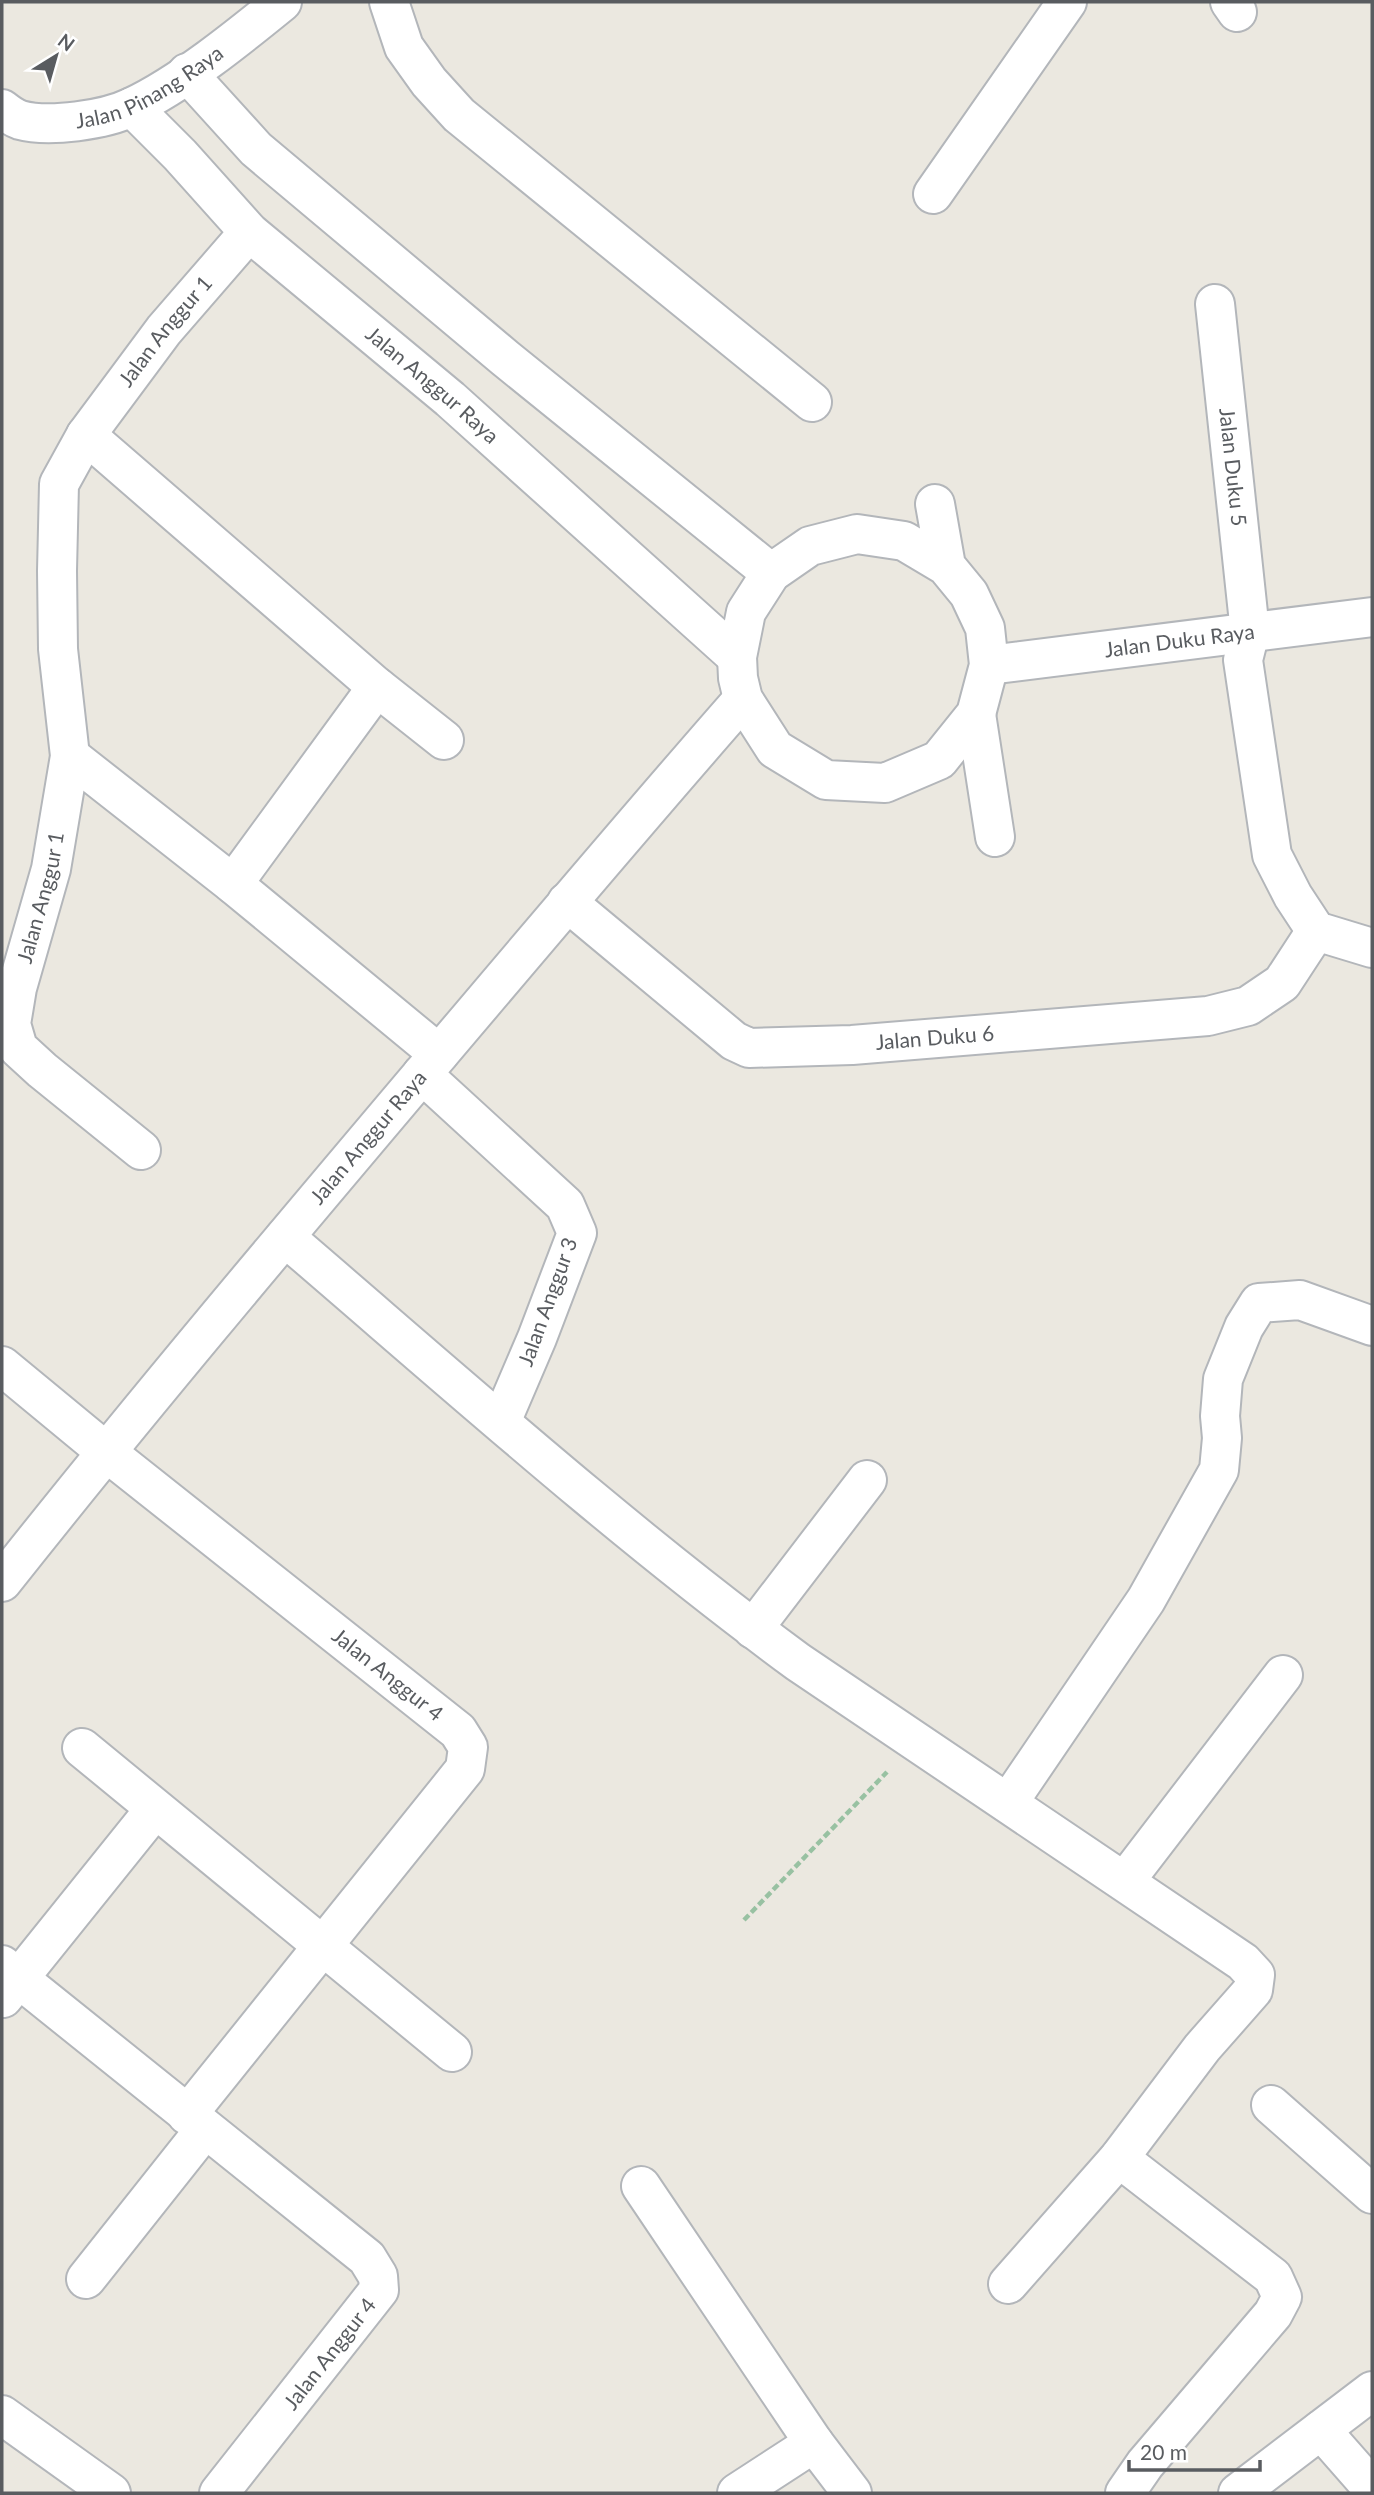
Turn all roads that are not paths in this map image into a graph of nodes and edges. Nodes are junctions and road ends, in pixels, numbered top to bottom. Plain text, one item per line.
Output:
1 (282, 2) edge
2 (389, 2) edge
3 (1067, 2) edge
4 (187, 73) junction
5 (132, 107) junction
6 (2, 109) edge
7 (933, 194) dead end
8 (249, 232) junction
9 (1215, 304) dead end
10 (812, 402) dead end
11 (86, 435) junction
12 (935, 504) dead end
13 (946, 566) junction
14 (771, 573) junction
15 (1372, 617) edge
16 (1247, 646) junction
17 (737, 657) junction
18 (989, 665) junction
19 (377, 687) junction
20 (743, 699) junction
21 (976, 714) junction
22 (444, 740) dead end
23 (70, 756) junction
24 (995, 837) dead end
25 (233, 884) junction
26 (567, 902) junction
27 (1316, 931) junction
28 (1372, 948) edge
29 (431, 1064) junction
30 (141, 1150) dead end
31 (285, 1237) junction
32 (1372, 1326) edge
33 (2, 1366) edge
34 (501, 1422) junction
35 (105, 1451) junction
36 (867, 1480) dead end
37 (2, 1581) edge
38 (753, 1629) junction
39 (1283, 1675) dead end
40 (82, 1748) dead end
41 (1008, 1802) junction
42 (155, 1809) junction
43 (1125, 1881) junction
44 (324, 1946) junction
45 (7, 1981) edge
46 (452, 2052) dead end
47 (1271, 2105) dead end
48 (193, 2131) junction
49 (1119, 2158) junction
50 (641, 2186) dead end
51 (1372, 2194) edge
52 (86, 2279) dead end
53 (1008, 2284) dead end
54 (1372, 2391) edge
55 (2, 2415) edge
56 (1321, 2430) junction
57 (814, 2443) junction
58 (1372, 2488) edge
59 (111, 2493) edge
60 (219, 2493) edge
61 (737, 2493) edge
62 (852, 2493) edge
63 (1125, 2493) edge
64 (1238, 2493) edge

1 - 4 street, Jalan Pinang Raya
2 - 10 street
3 - 7 street
4 - 5 street, Jalan Pinang Raya
4 - 14 street
5 - 6 street, Jalan Pinang Raya
5 - 8 street, Jalan Anggur Raya
8 - 11 street, Jalan Anggur 1
8 - 17 street, Jalan Anggur Raya
9 - 16 street, Jalan Duku 5
11 - 19 street
11 - 23 street, Jalan Anggur 1
12 - 13 street
13 - 14 street
13 - 18 street
14 - 17 street
15 - 16 street, Jalan Duku Raya
16 - 18 street, Jalan Duku Raya
16 - 27 street
17 - 20 street
18 - 21 street
19 - 22 street
19 - 25 street
20 - 21 street
20 - 26 street, Jalan Anggur Raya
21 - 24 street
23 - 25 street
23 - 30 street, Jalan Anggur 1
25 - 29 street
26 - 27 street, Jalan Duku 6
26 - 29 street, Jalan Anggur Raya
27 - 28 street
29 - 31 street, Jalan Anggur Raya
29 - 34 street, Jalan Anggur 3
31 - 34 street
31 - 35 street, Jalan Anggur Raya
32 - 41 street
33 - 35 street, Jalan Anggur 4
34 - 38 street
35 - 37 street, Jalan Anggur Raya
35 - 44 street, Jalan Anggur 4
36 - 38 street
38 - 41 street
39 - 43 street
40 - 42 street
41 - 43 street
42 - 44 street
42 - 45 street, Jalan Anggur 4
43 - 49 street
44 - 46 street
44 - 48 street, Jalan Anggur 4
45 - 48 street, Jalan Anggur 4
47 - 51 street
48 - 52 street, Jalan Anggur 4
48 - 60 street, Jalan Anggur 4
49 - 53 street
49 - 63 street
50 - 57 street
54 - 56 street
55 - 59 street
56 - 58 street
56 - 64 street
57 - 61 street
57 - 62 street

